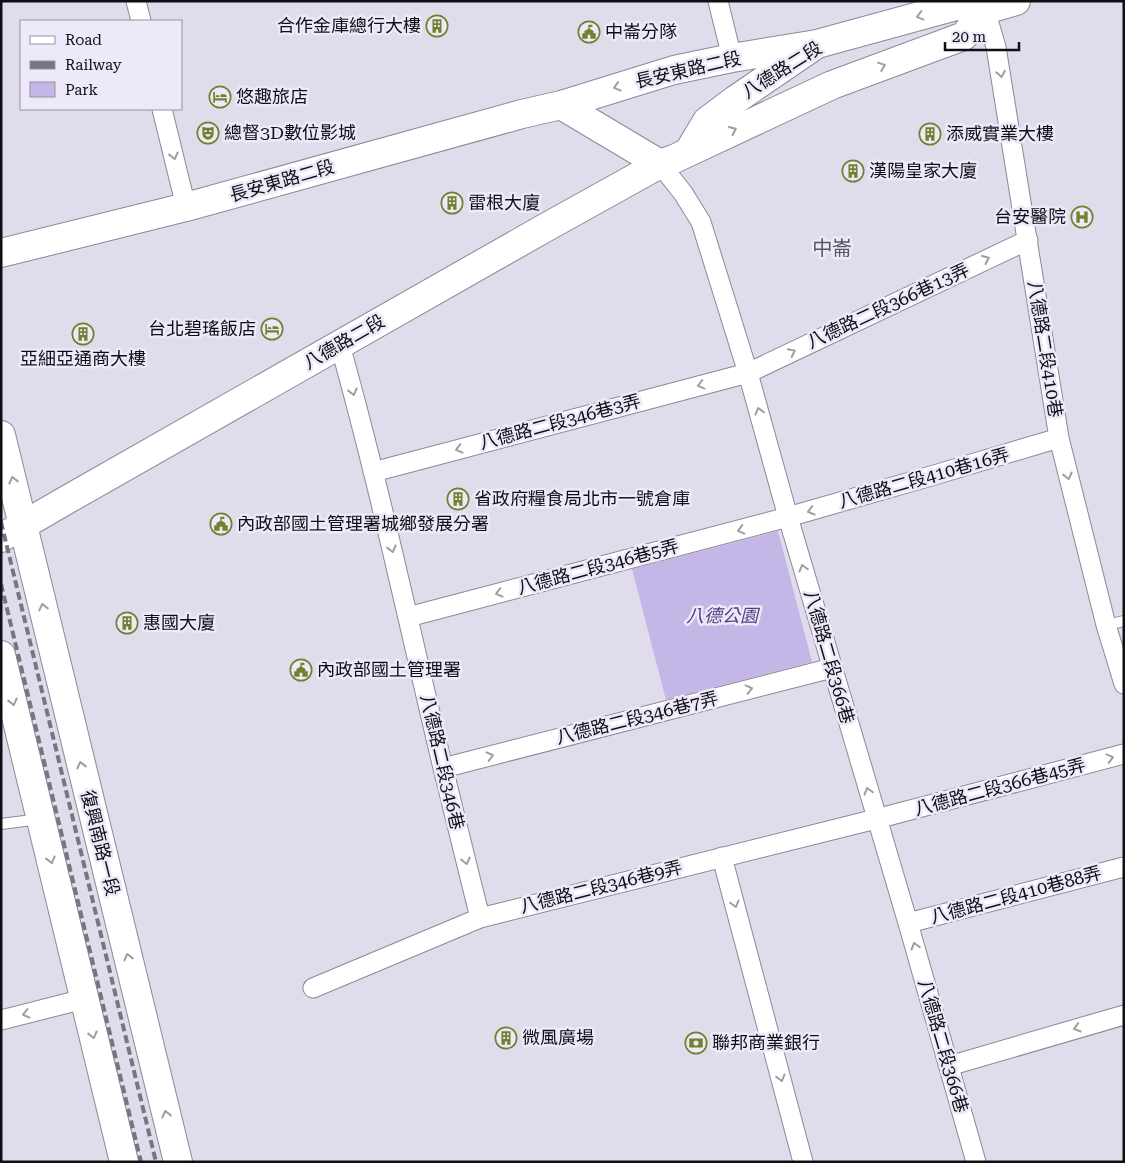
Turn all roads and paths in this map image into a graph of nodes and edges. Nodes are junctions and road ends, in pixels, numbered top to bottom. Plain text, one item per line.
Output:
1 (136, 1) edge
2 (718, 1) edge
3 (1016, 1) edge
4 (983, 6) edge
5 (141, 20) edge
6 (817, 44) junction
7 (732, 58) junction
8 (561, 104) junction
9 (162, 110) edge
10 (689, 151) junction
11 (660, 164) junction
12 (186, 207) junction
13 (1028, 240) junction
14 (1, 253) edge
15 (340, 345) junction
16 (748, 373) junction
17 (1, 435) edge
18 (1059, 438) junction
19 (373, 472) junction
20 (788, 517) junction
21 (12, 532) edge
22 (408, 617) junction
23 (1115, 623) edge
24 (1, 655) edge
25 (832, 668) junction
26 (1124, 684) edge
27 (1124, 754) edge
28 (443, 768) junction
29 (41, 818) junction
30 (876, 819) junction
31 (1, 824) edge
32 (722, 857) junction
33 (1124, 866) edge
34 (480, 918) junction
35 (908, 923) junction
36 (313, 988) dead end
37 (84, 999) junction
38 (1124, 1015) edge
39 (1, 1020) edge
40 (949, 1066) junction
41 (124, 1162) edge
42 (178, 1162) edge
43 (803, 1162) edge
44 (976, 1162) edge

1 - 5 street
2 - 7 street
3 - 4 street, 八德路二段
4 -> 6 street, 八德路二段
10 -> 4 street, 八德路二段
4 -> 13 street, 八德路二段410巷
6 - 7 street, 長安東路二段
6 - 10 street, 八德路二段
7 -> 8 street, 長安東路二段
8 - 11 street
8 - 12 street, 長安東路二段
9 -> 12 street
10 - 11 street, 八德路二段
11 - 15 street, 八德路二段
11 - 16 street, 八德路二段366巷
12 - 14 street, 長安東路二段
16 -> 13 street, 八德路二段366巷13弄
13 - 18 street, 八德路二段410巷
15 -> 19 street, 八德路二段346巷
15 - 21 street, 八德路二段
16 -> 19 street, 八德路二段346巷3弄
20 -> 16 street, 八德路二段366巷
21 -> 17 street, 復興南路一段
18 -> 20 street, 八德路二段410巷16弄
18 -> 23 street, 八德路二段410巷
19 -> 22 street, 八德路二段346巷
20 -> 22 street, 八德路二段346巷5弄
25 -> 20 street, 八德路二段366巷
42 -> 21 street, 復興南路一段
22 - 28 street, 八德路二段346巷
23 - 26 street, 八德路二段410巷
24 -> 29 street
28 -> 25 street, 八德路二段346巷7弄
30 -> 25 street, 八德路二段366巷
30 -> 27 street, 八德路二段366巷45弄
28 -> 34 street, 八德路二段346巷
29 - 31 lane
29 -> 37 street
30 - 32 street, 八德路二段366巷45弄
30 - 35 street, 八德路二段366巷
32 - 34 street, 八德路二段346巷9弄
32 -> 43 street
33 - 35 street, 八德路二段410巷88弄
34 - 36 street, 八德路二段346巷9弄
40 -> 35 street, 八德路二段366巷
37 -> 39 street
37 -> 41 street
38 -> 40 street
40 - 44 street, 八德路二段366巷

